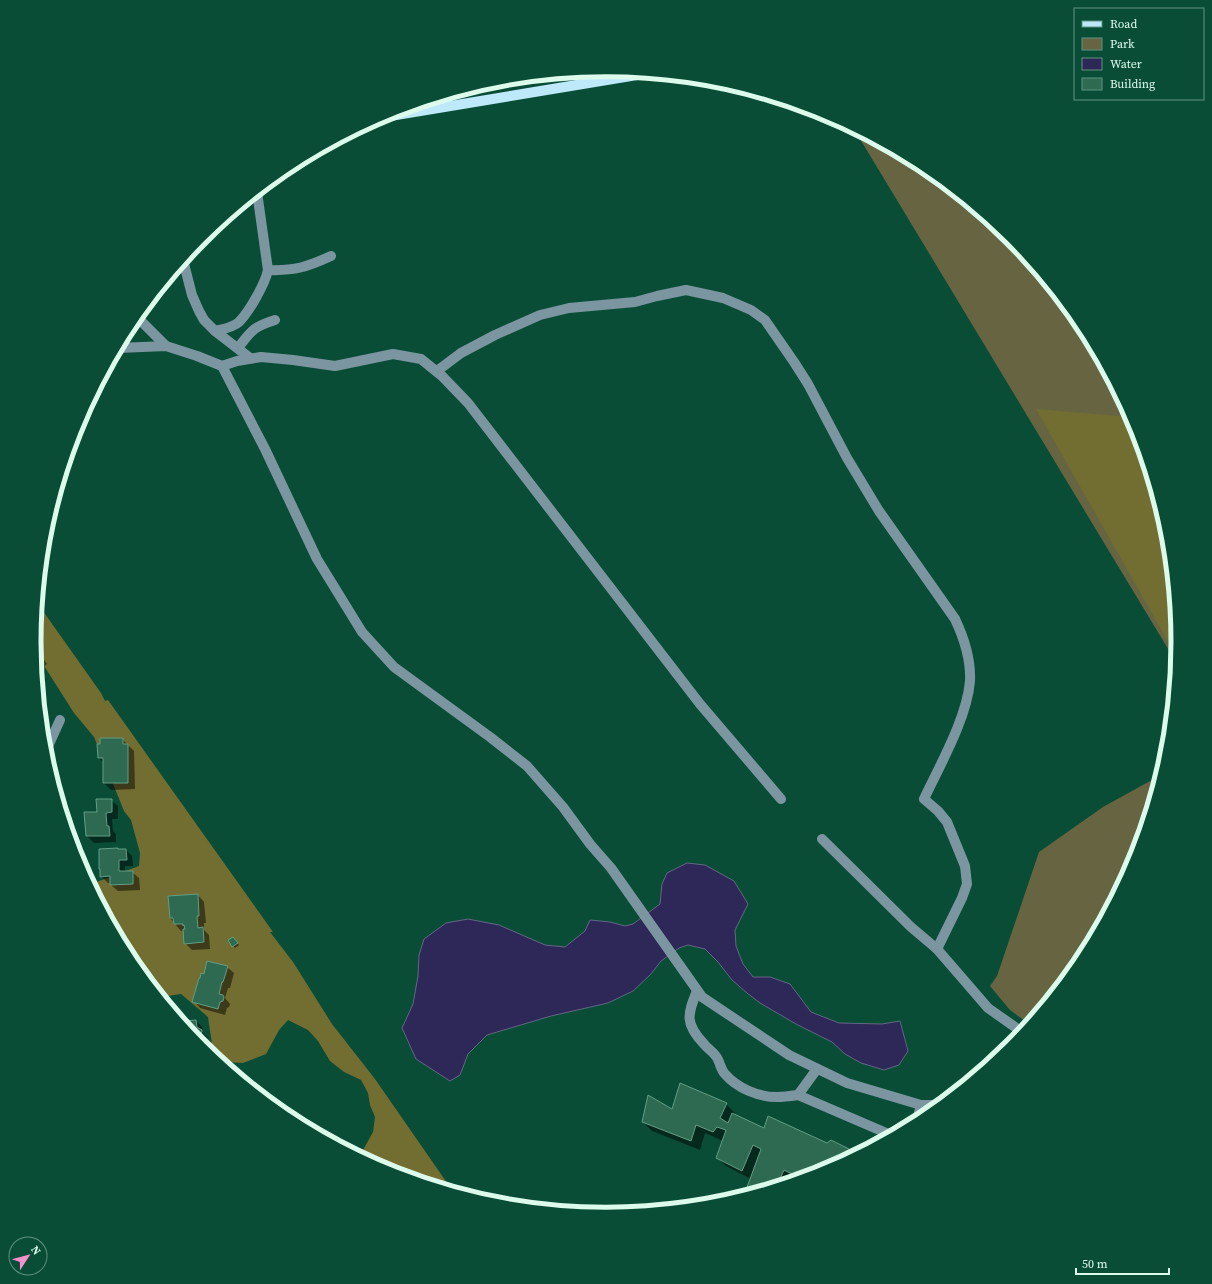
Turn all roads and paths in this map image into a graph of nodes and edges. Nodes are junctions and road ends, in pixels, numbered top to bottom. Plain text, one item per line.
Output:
1 (622, 77) edge
2 (408, 113) edge
3 (258, 197) edge
4 (332, 256) dead end
5 (184, 265) edge
6 (268, 270) junction
7 (275, 320) dead end
8 (141, 321) edge
9 (215, 331) junction
10 (166, 346) junction
11 (124, 348) edge
12 (238, 348) junction
13 (250, 358) junction
14 (222, 366) junction
15 (436, 371) junction
16 (60, 720) dead end
17 (50, 741) edge
18 (781, 799) dead end
19 (822, 839) dead end
20 (938, 949) junction
21 (697, 991) junction
22 (1018, 1029) edge
23 (817, 1069) junction
24 (798, 1095) junction
25 (921, 1105) junction
26 (930, 1105) edge
27 (919, 1113) edge
28 (885, 1133) edge

1 - 2 main road
3 - 6 street
4 - 6 street
5 - 9 street
6 - 9 street
7 - 12 street
8 - 10 street
9 - 12 street
10 - 11 street
10 - 14 street
12 - 13 street
13 - 14 street
13 - 15 street
14 - 21 street
15 - 18 street
15 - 20 street
16 - 17 street
19 - 20 street
20 - 22 street
21 - 23 street
21 - 24 street
23 - 24 street
23 - 25 street
24 - 28 street
25 - 26 street
25 - 27 street

